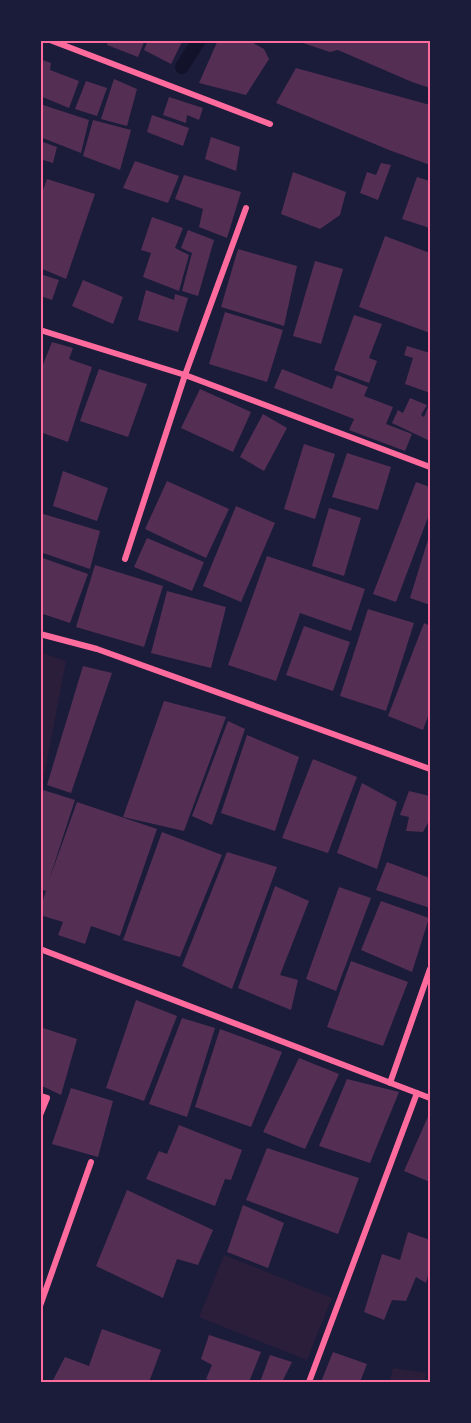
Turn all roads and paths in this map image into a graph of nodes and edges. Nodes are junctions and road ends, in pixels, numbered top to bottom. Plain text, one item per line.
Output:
1 (50, 40) edge
2 (270, 123) dead end
3 (246, 208) dead end
4 (40, 330) edge
5 (185, 375) junction
6 (430, 468) edge
7 (125, 559) dead end
8 (40, 634) edge
9 (430, 769) edge
10 (40, 949) edge
11 (430, 969) edge
12 (390, 1083) junction
13 (417, 1093) junction
14 (40, 1096) edge
15 (430, 1098) edge
16 (40, 1115) edge
17 (91, 1162) dead end
18 (40, 1306) edge
19 (309, 1383) edge

1 - 2 street
3 - 5 street
4 - 5 street
5 - 6 street
5 - 7 street
8 - 9 street
10 - 12 street
11 - 12 street
12 - 13 street
13 - 15 street
13 - 19 street
14 - 16 street
17 - 18 street

